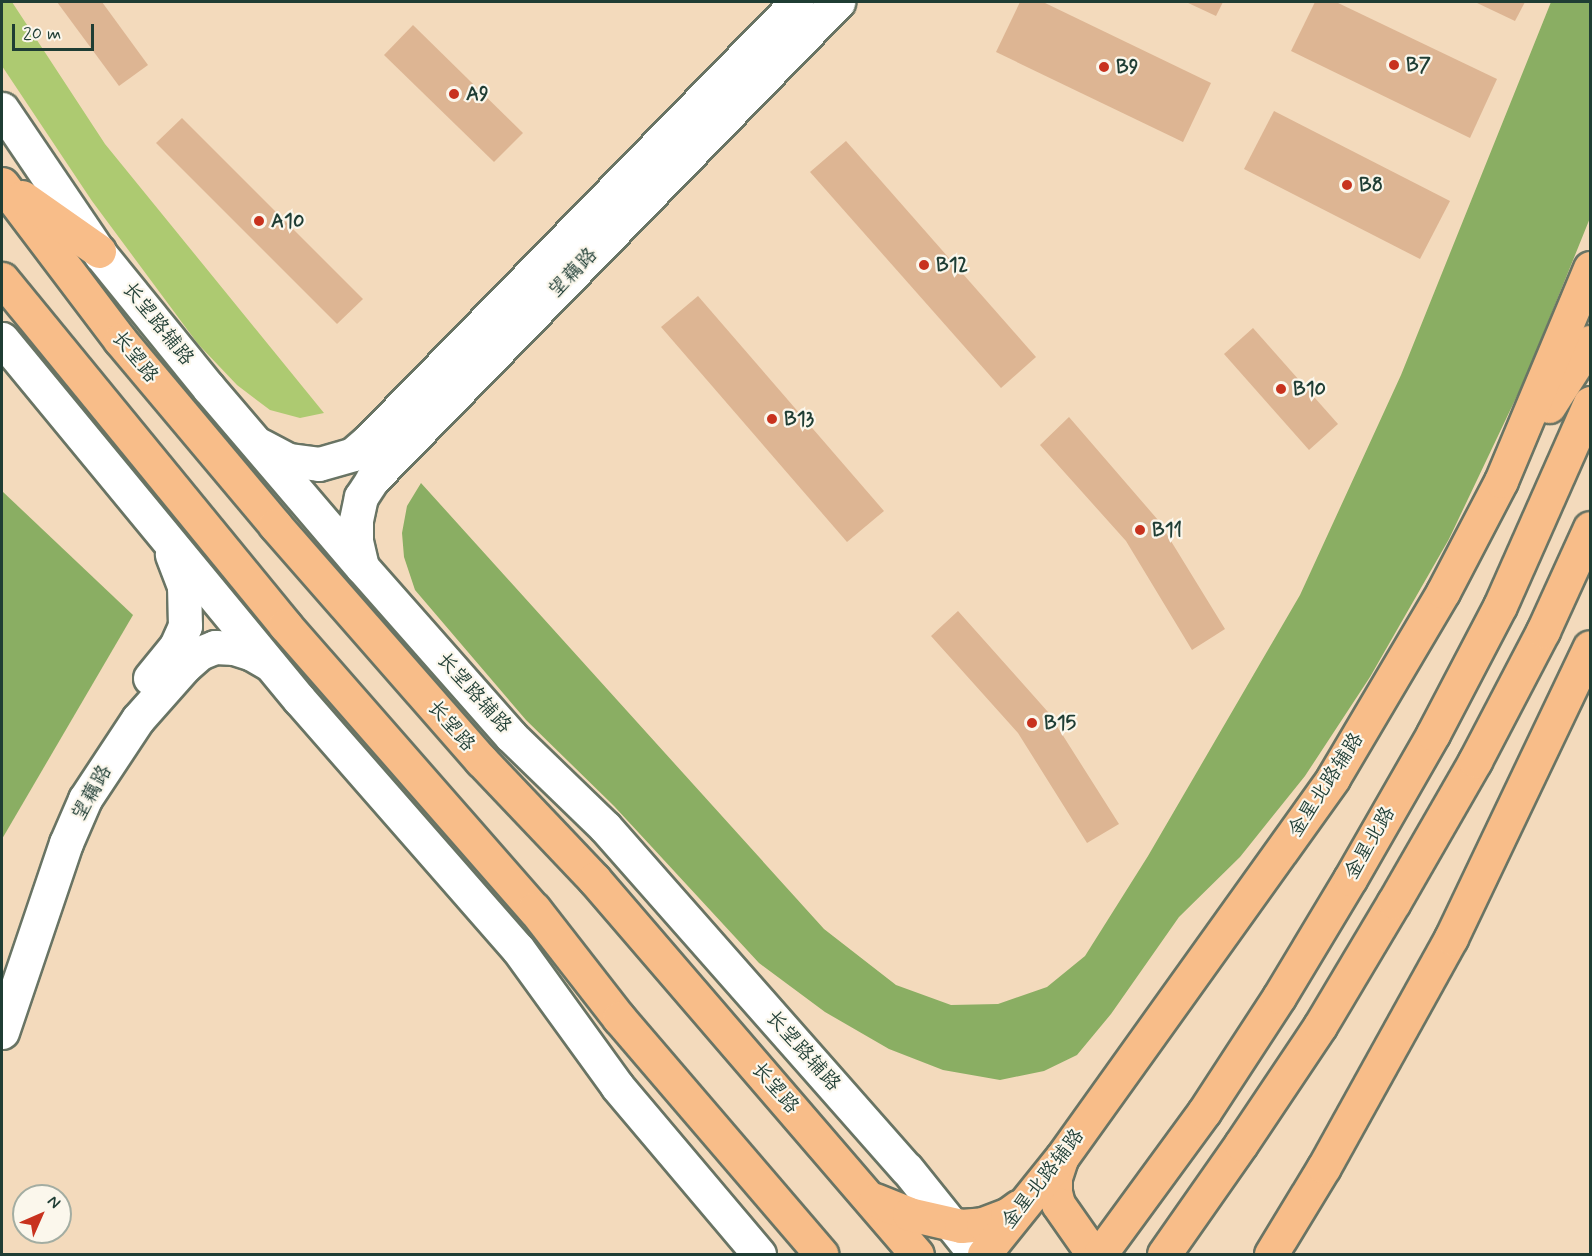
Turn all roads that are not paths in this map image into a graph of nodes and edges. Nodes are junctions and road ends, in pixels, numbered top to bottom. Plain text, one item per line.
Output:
1 (796, 2) edge
2 (838, 2) edge
3 (2, 109) edge
4 (2, 183) edge
5 (99, 251) junction
6 (1590, 268) edge
7 (2, 279) edge
8 (2, 339) edge
9 (1590, 342) edge
10 (1590, 403) edge
11 (255, 441) junction
12 (1501, 481) junction
13 (1590, 528) edge
14 (158, 529) junction
15 (362, 567) junction
16 (1590, 647) edge
17 (273, 666) junction
18 (2, 986) edge
19 (2, 1032) edge
20 (1062, 1157) junction
21 (1036, 1192) junction
22 (870, 1198) junction
23 (951, 1224) junction
24 (819, 1252) edge
25 (759, 1254) edge
26 (917, 1254) edge
27 (975, 1254) edge
28 (984, 1254) edge
29 (1093, 1254) edge
30 (1100, 1254) edge
31 (1164, 1254) edge
32 (1271, 1254) edge

1 - 11 street, 望藕路
2 - 15 street, 望藕路
3 - 5 street, 长望路辅路
4 - 5 main road
4 - 22 main road, 长望路
5 - 11 street, 长望路辅路
6 - 12 main road, 金星北路辅路
7 - 24 main road
8 - 14 street
9 - 12 main road
10 - 30 main road, 金星北路
11 - 15 street, 长望路辅路
12 - 20 main road, 金星北路辅路
13 - 31 main road
14 - 17 street
14 - 18 street, 望藕路
15 - 23 street, 长望路辅路
16 - 32 main road
17 - 19 street, 望藕路
17 - 25 street
20 - 21 main road, 金星北路辅路
20 - 29 main road
21 - 23 main road
21 - 28 main road, 金星北路辅路
22 - 23 main road
22 - 26 main road, 长望路
23 - 27 street, 长望路辅路

